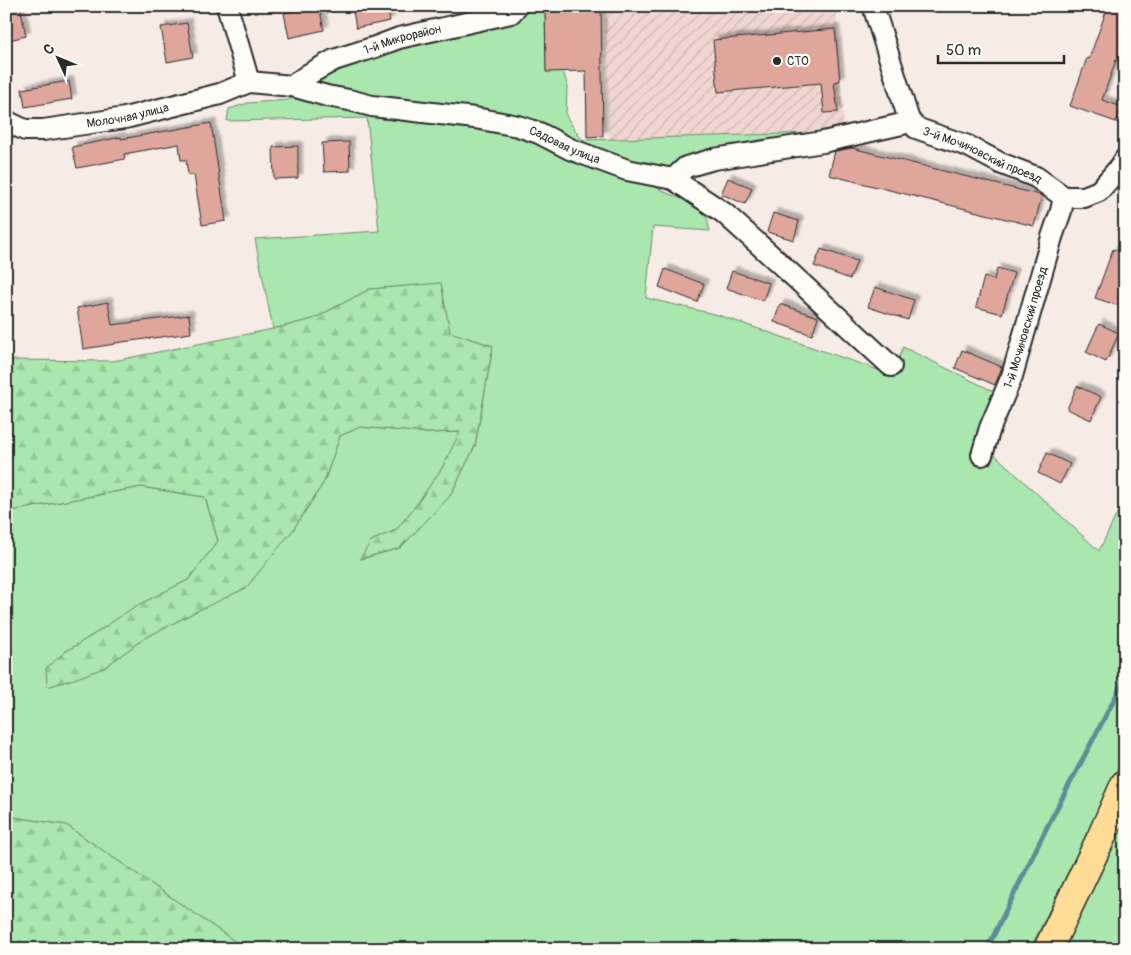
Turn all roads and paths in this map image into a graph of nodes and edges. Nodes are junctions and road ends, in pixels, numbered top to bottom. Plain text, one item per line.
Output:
1 (227, 6) edge
2 (517, 6) edge
3 (873, 6) edge
4 (249, 82) junction
5 (292, 86) junction
6 (909, 120) junction
7 (6, 121) edge
8 (1125, 159) edge
9 (673, 180) junction
10 (1064, 197) junction
11 (891, 366) dead end
12 (982, 455) dead end
13 (1125, 784) edge
14 (1048, 949) edge

1 - 4 street
2 - 5 street, 1-й Микрорайон
3 - 6 street, 3-й Мочиновский проезд
4 - 5 street, Садовая улица
4 - 7 street, Молочная улица
5 - 9 street, Садовая улица
6 - 9 street
6 - 10 street, 3-й Мочиновский проезд
8 - 10 street
9 - 11 street, Садовая улица
10 - 12 street, 1-й Мочиновский проезд
13 - 14 main road

